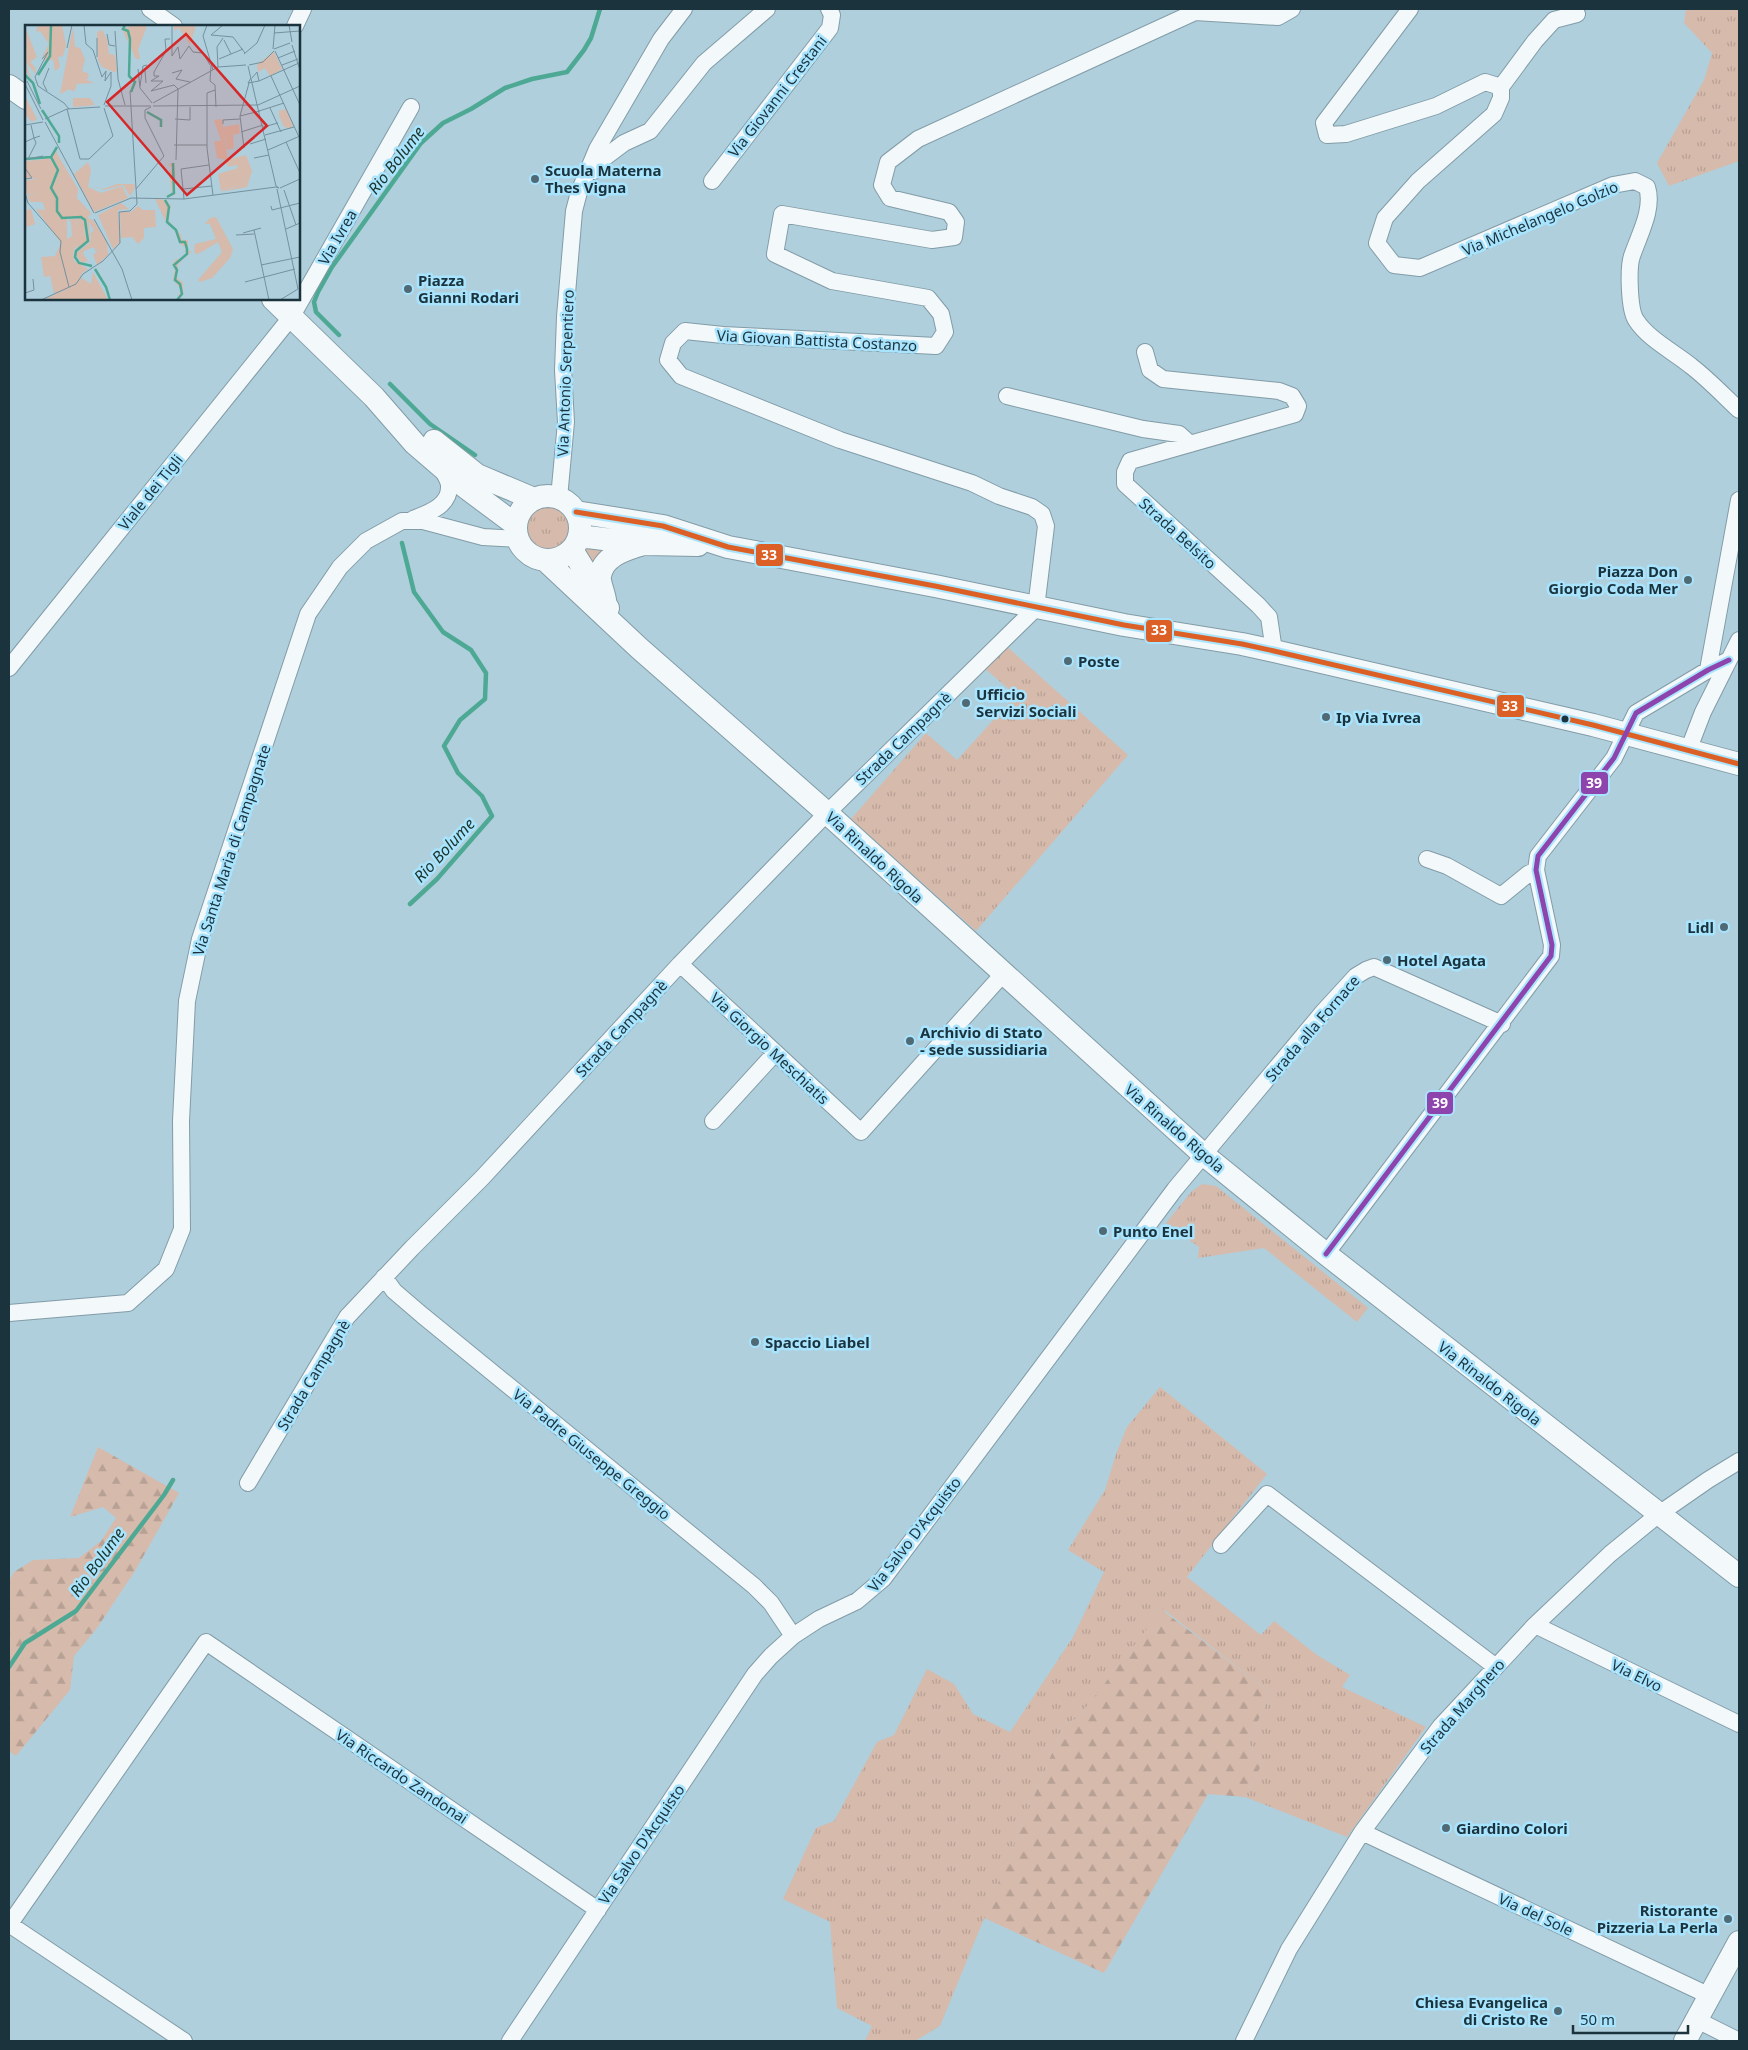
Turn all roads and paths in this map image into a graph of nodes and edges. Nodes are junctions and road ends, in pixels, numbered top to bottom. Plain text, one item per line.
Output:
1 (150, 9) edge
2 (303, 9) edge
3 (684, 9) edge
4 (768, 9) edge
5 (829, 9) edge
6 (1292, 9) edge
7 (1410, 9) edge
8 (1577, 14) dead end
9 (173, 25) edge
10 (295, 25) edge
11 (1501, 87) junction
12 (411, 107) dead end
13 (712, 181) dead end
14 (579, 192) junction
15 (274, 300) edge
16 (292, 316) junction
17 (1145, 352) dead end
18 (1007, 396) dead end
19 (374, 397) junction
20 (1739, 410) edge
21 (1190, 444) junction
22 (441, 467) junction
23 (559, 498) junction
24 (534, 499) junction
25 (1739, 500) edge
26 (576, 512) junction
27 (408, 521) junction
28 (517, 532) junction
29 (575, 543) junction
30 (645, 544) junction
31 (728, 547) junction
32 (545, 560) junction
33 (606, 605) junction
34 (1036, 608) junction
35 (1739, 640) edge
36 (639, 648) junction
37 (1274, 651) junction
38 (1729, 660) junction
39 (9, 668) edge
40 (1708, 670) junction
41 (1693, 680) junction
42 (1703, 712) junction
43 (1625, 734) junction
44 (1688, 751) junction
45 (1739, 764) edge
46 (827, 813) junction
47 (1427, 859) dead end
48 (1536, 870) junction
49 (680, 964) junction
50 (1003, 974) junction
51 (1502, 1024) junction
52 (775, 1053) junction
53 (713, 1121) dead end
54 (1204, 1155) junction
55 (1326, 1254) junction
56 (384, 1278) junction
57 (9, 1313) edge
58 (1739, 1461) edge
59 (248, 1483) dead end
60 (1658, 1514) junction
61 (1221, 1545) dead end
62 (1739, 1576) edge
63 (1536, 1625) junction
64 (793, 1636) junction
65 (1496, 1667) junction
66 (1739, 1724) edge
67 (1362, 1832) junction
68 (598, 1910) junction
69 (9, 1924) edge
70 (1739, 1942) edge
71 (1710, 1996) junction
72 (1696, 2020) junction
73 (184, 2041) edge
74 (510, 2041) edge
75 (1244, 2041) edge
76 (1685, 2041) edge
77 (1739, 2041) edge

1 - 9 street
2 - 10 street
3 - 14 street, Via Antonio Serpentiero
4 - 14 street
5 - 13 street, Via Giovanni Crestani
6 - 34 street, Via Giovan Battista Costanzo
7 - 11 street
8 - 11 street, Via Michelangelo Golzio
11 - 20 street, Via Michelangelo Golzio
12 - 16 street, Via Ivrea
14 - 23 street, Via Antonio Serpentiero
15 - 16 main road
16 - 19 main road
16 - 39 street, Viale dei Tigli
17 - 21 street, Strada Belsito
18 - 21 street
19 - 22 main road
19 - 24 main road
21 - 37 street, Strada Belsito
22 - 27 street, Via Santa Maria di Campagnate
22 - 28 main road
23 - 24 main road
23 - 26 main road
24 - 28 main road
25 - 40 street
26 - 29 main road
26 - 31 main road
27 - 28 street, Via Santa Maria di Campagnate
27 - 57 street, Via Santa Maria di Campagnate
28 - 32 main road
29 - 30 main road
29 - 32 main road
29 - 33 main road, Via Rinaldo Rigola
30 - 31 main road
30 - 33 main road
31 - 34 main road
32 - 36 main road, Via Rinaldo Rigola
33 - 36 main road, Via Rinaldo Rigola
34 - 37 main road
34 - 46 street, Strada Campagnè
35 - 38 street
36 - 46 main road, Via Rinaldo Rigola
37 - 43 main road
38 - 40 street
38 - 42 street
40 - 41 street
41 - 42 street
41 - 43 street
42 - 44 street
43 - 44 main road
43 - 48 street
44 - 45 main road
46 - 49 street, Strada Campagnè
46 - 50 main road, Via Rinaldo Rigola
47 - 48 street
48 - 51 street
49 - 52 street, Via Giorgio Meschiatis
49 - 56 street, Strada Campagnè
50 - 52 street, Via Giorgio Meschiatis
50 - 54 main road, Via Rinaldo Rigola
51 - 54 street, Strada alla Fornace
51 - 55 street
52 - 53 street
54 - 55 main road, Via Rinaldo Rigola
54 - 64 street, Via Salvo D'Acquisto
55 - 60 main road, Via Rinaldo Rigola
56 - 59 street, Strada Campagnè
56 - 64 street, Via Padre Giuseppe Greggio
58 - 60 street, Strada Marghero
60 - 62 main road, Via Rinaldo Rigola
60 - 63 street, Strada Marghero
61 - 65 street
63 - 65 street, Strada Marghero
63 - 66 street, Via Elvo
64 - 68 street, Via Salvo D'Acquisto
65 - 67 street, Strada Marghero
67 - 71 street, Via del Sole
67 - 75 street, Strada Marghero
68 - 69 street, Via Riccardo Zandonai
68 - 74 street, Via Salvo D'Acquisto
69 - 73 street
70 - 71 main road
71 - 72 main road
72 - 76 main road
72 - 77 street

